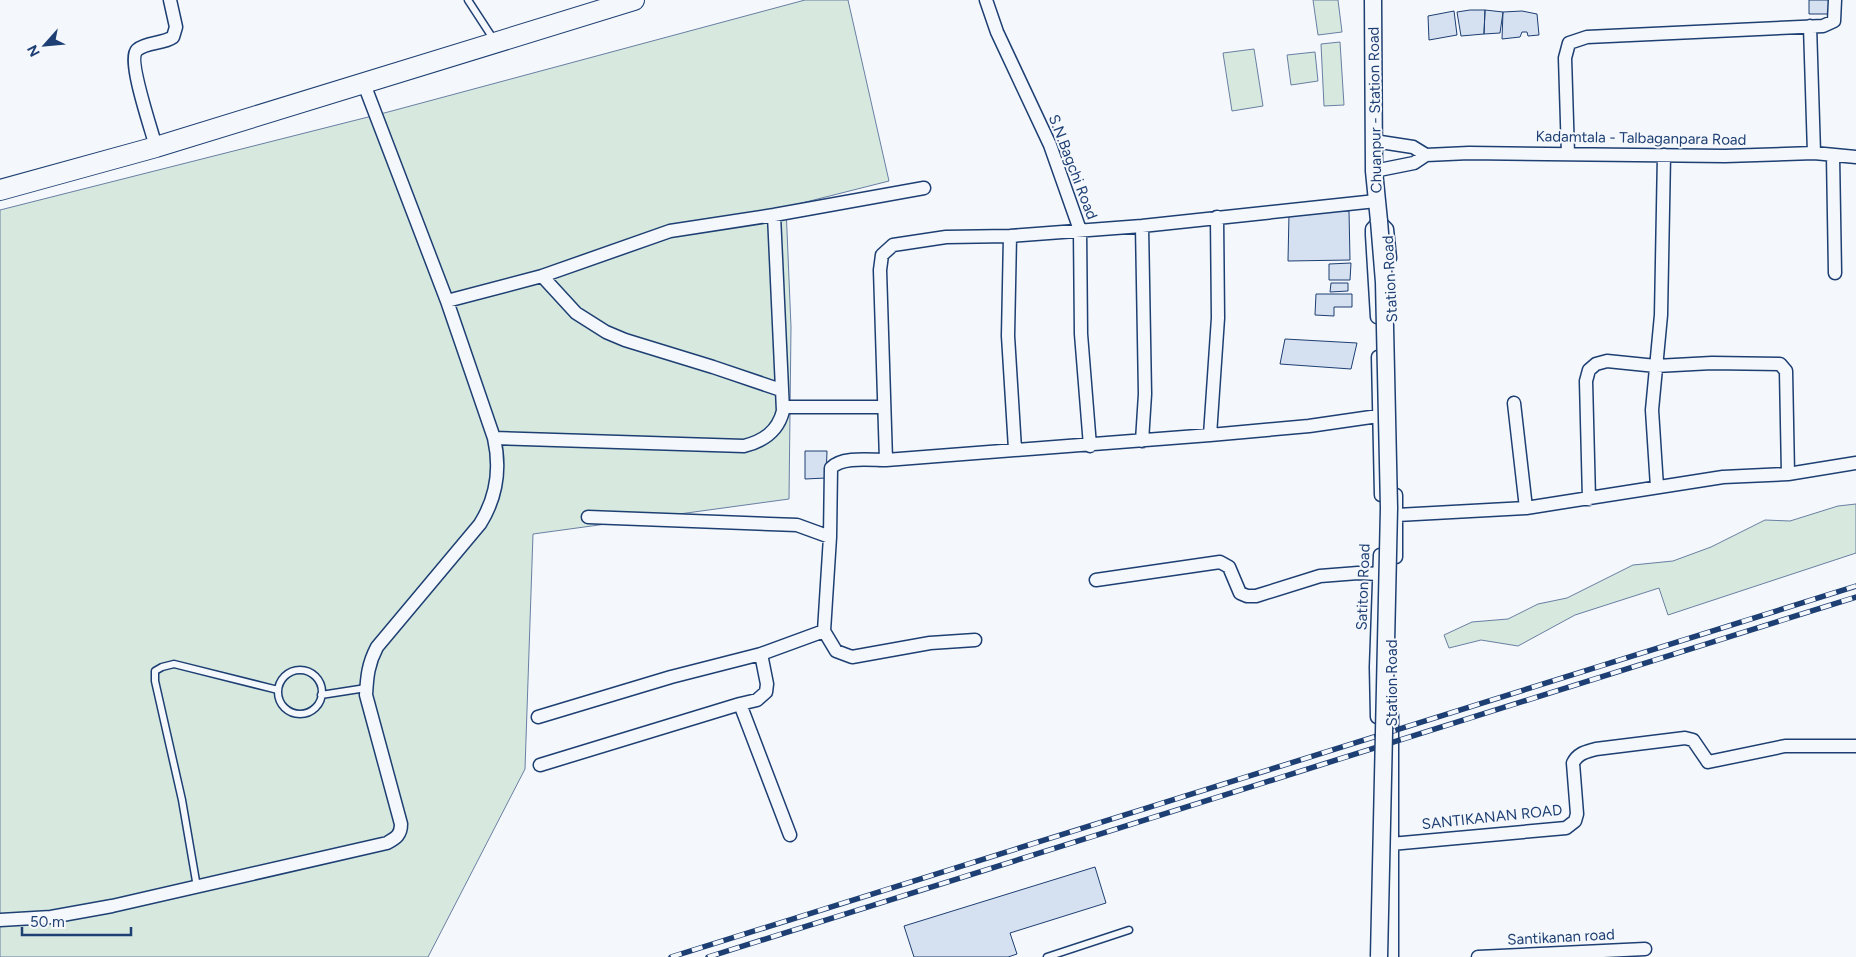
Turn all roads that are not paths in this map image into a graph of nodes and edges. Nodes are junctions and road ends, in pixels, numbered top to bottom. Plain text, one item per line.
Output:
1 (170, 0) edge
2 (468, 0) edge
3 (634, 0) edge
4 (986, 0) edge
5 (1373, 0) edge
6 (1835, 0) edge
7 (1810, 26) junction
8 (496, 43) junction
9 (364, 84) junction
10 (1374, 141) junction
11 (156, 147) junction
12 (1568, 154) junction
13 (1814, 154) junction
14 (1664, 155) junction
15 (1426, 156) junction
16 (1833, 156) junction
17 (1856, 157) edge
18 (1374, 171) junction
19 (924, 188) dead end
20 (0, 190) edge
21 (1376, 201) junction
22 (774, 215) junction
23 (1218, 217) junction
24 (1379, 221) junction
25 (1142, 226) junction
26 (1080, 230) junction
27 (1010, 236) junction
28 (1835, 273) dead end
29 (542, 276) junction
30 (447, 301) junction
31 (1656, 366) junction
32 (781, 390) junction
33 (1514, 403) dead end
34 (783, 407) junction
35 (884, 407) junction
36 (1378, 416) junction
37 (1210, 435) junction
38 (494, 438) junction
39 (1142, 441) junction
40 (1090, 446) junction
41 (1015, 449) junction
42 (886, 460) junction
43 (1856, 463) edge
44 (1788, 474) junction
45 (1657, 487) junction
46 (1589, 499) junction
47 (1526, 508) junction
48 (1397, 514) junction
49 (588, 518) dead end
50 (830, 536) junction
51 (1379, 574) junction
52 (1096, 580) dead end
53 (824, 631) junction
54 (975, 640) dead end
55 (761, 654) junction
56 (366, 688) junction
57 (278, 690) junction
58 (321, 695) junction
59 (740, 704) junction
60 (538, 716) dead end
61 (1856, 746) edge
62 (540, 765) dead end
63 (790, 835) dead end
64 (1391, 844) junction
65 (197, 887) junction
66 (0, 920) edge
67 (1129, 930) dead end
68 (1645, 949) dead end
69 (1047, 957) edge
70 (1372, 957) edge
71 (1380, 957) edge
72 (1392, 957) edge
73 (1478, 957) edge

1 - 11 street
2 - 8 lane
3 - 8 main road
4 - 26 street, S.N.Bagchi Road
5 - 10 street, Chuanpur - Station Road
6 - 7 street
7 - 12 street
7 - 13 street
8 - 9 main road
9 - 11 main road
9 - 30 street
10 - 15 street, Kadamtala - Talbaganpara Road
10 - 18 street, Chuanpur - Station Road
11 - 20 main road
12 - 14 street, Kadamtala - Talbaganpara Road
12 - 15 street, Kadamtala - Talbaganpara Road
13 - 14 street, Kadamtala - Talbaganpara Road
13 - 16 street, Kadamtala - Talbaganpara Road
14 - 31 street
15 - 18 street, Kadamtala - Talbaganpara Road
16 - 17 street, Kadamtala - Talbaganpara Road
16 - 28 street
18 - 21 street, Chuanpur - Station Road
19 - 22 street
21 - 23 street
21 - 24 street, Chuanpur - Station Road
22 - 29 street
22 - 32 street
23 - 25 street
23 - 37 street
24 - 36 street, Satiton Road
24 - 48 street, Station Road
24 - 71 street, Station Road, bridge
25 - 26 street
25 - 39 street
26 - 27 street
26 - 40 street, S.N.Bagchi Road
27 - 35 street
27 - 41 street
29 - 30 street
29 - 32 street
30 - 38 street
31 - 44 street
31 - 45 street
31 - 46 street
32 - 34 street
33 - 47 street
34 - 35 street
34 - 38 street
35 - 42 street
36 - 37 street
36 - 51 street, Satiton Road
37 - 39 street
38 - 56 street
39 - 40 street
40 - 41 street
41 - 42 street
42 - 50 street
43 - 44 street
44 - 45 street
45 - 46 street
46 - 47 street
47 - 48 street
48 - 64 street, Station Road
49 - 50 street
50 - 53 street
51 - 52 street
51 - 70 street, Satiton Road
53 - 54 street
53 - 55 street
55 - 59 street
55 - 60 street
56 - 58 lane
56 - 65 street
57 - 58 lane
57 - 58 lane
57 - 65 lane
59 - 62 street
59 - 63 street
61 - 64 street, SANTIKANAN ROAD
64 - 72 street, Station Road
65 - 66 street
67 - 69 lane
68 - 73 street, Santikanan road

